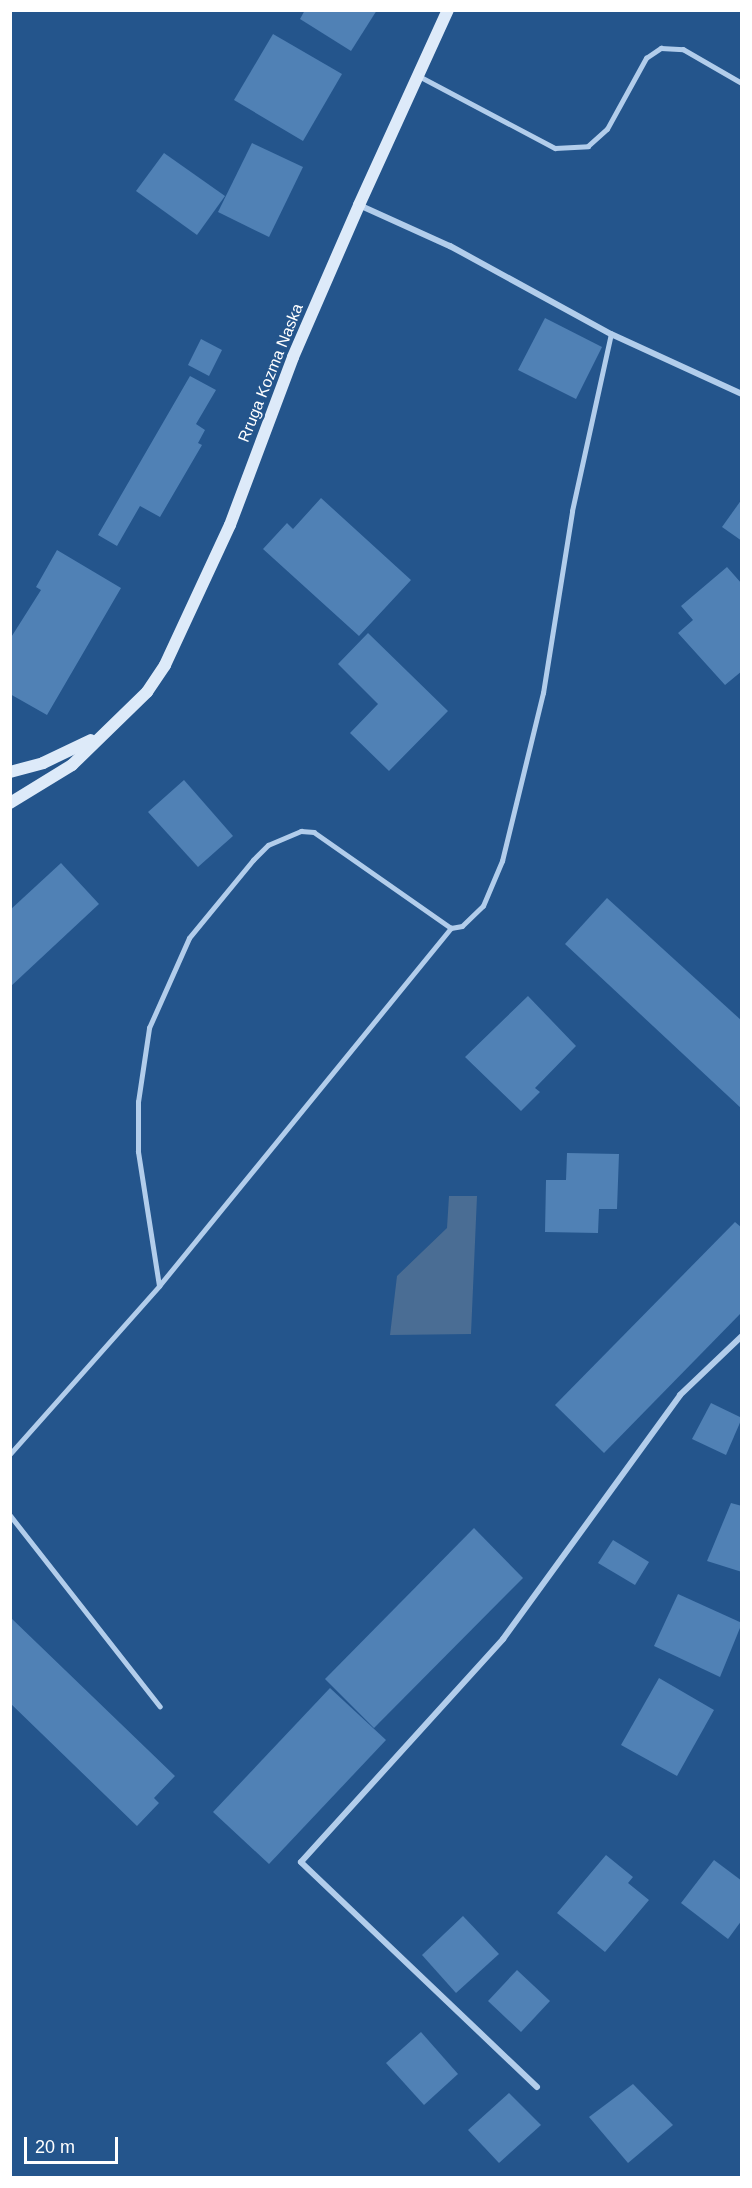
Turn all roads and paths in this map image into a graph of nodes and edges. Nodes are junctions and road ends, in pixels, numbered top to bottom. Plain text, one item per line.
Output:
1 (448, 10) edge
2 (417, 75) junction
3 (741, 83) edge
4 (359, 205) junction
5 (611, 334) junction
6 (741, 394) edge
7 (105, 733) junction
8 (10, 772) edge
9 (10, 803) edge
10 (451, 928) junction
11 (159, 1286) junction
12 (741, 1336) edge
13 (10, 1454) edge
14 (10, 1515) edge
15 (160, 1706) dead end
16 (537, 2086) dead end

1 - 2 main road, Rruga Kozma Naska
2 - 3 lane
2 - 4 main road, Rruga Kozma Naska
4 - 5 street
4 - 7 main road, Rruga Kozma Naska
5 - 6 street
5 - 10 lane
7 - 8 main road, Rruga Kozma Naska
7 - 9 main road, Rruga Kozma Naska
10 - 11 lane
10 - 11 lane
11 - 13 lane
12 - 16 street
14 - 15 lane

